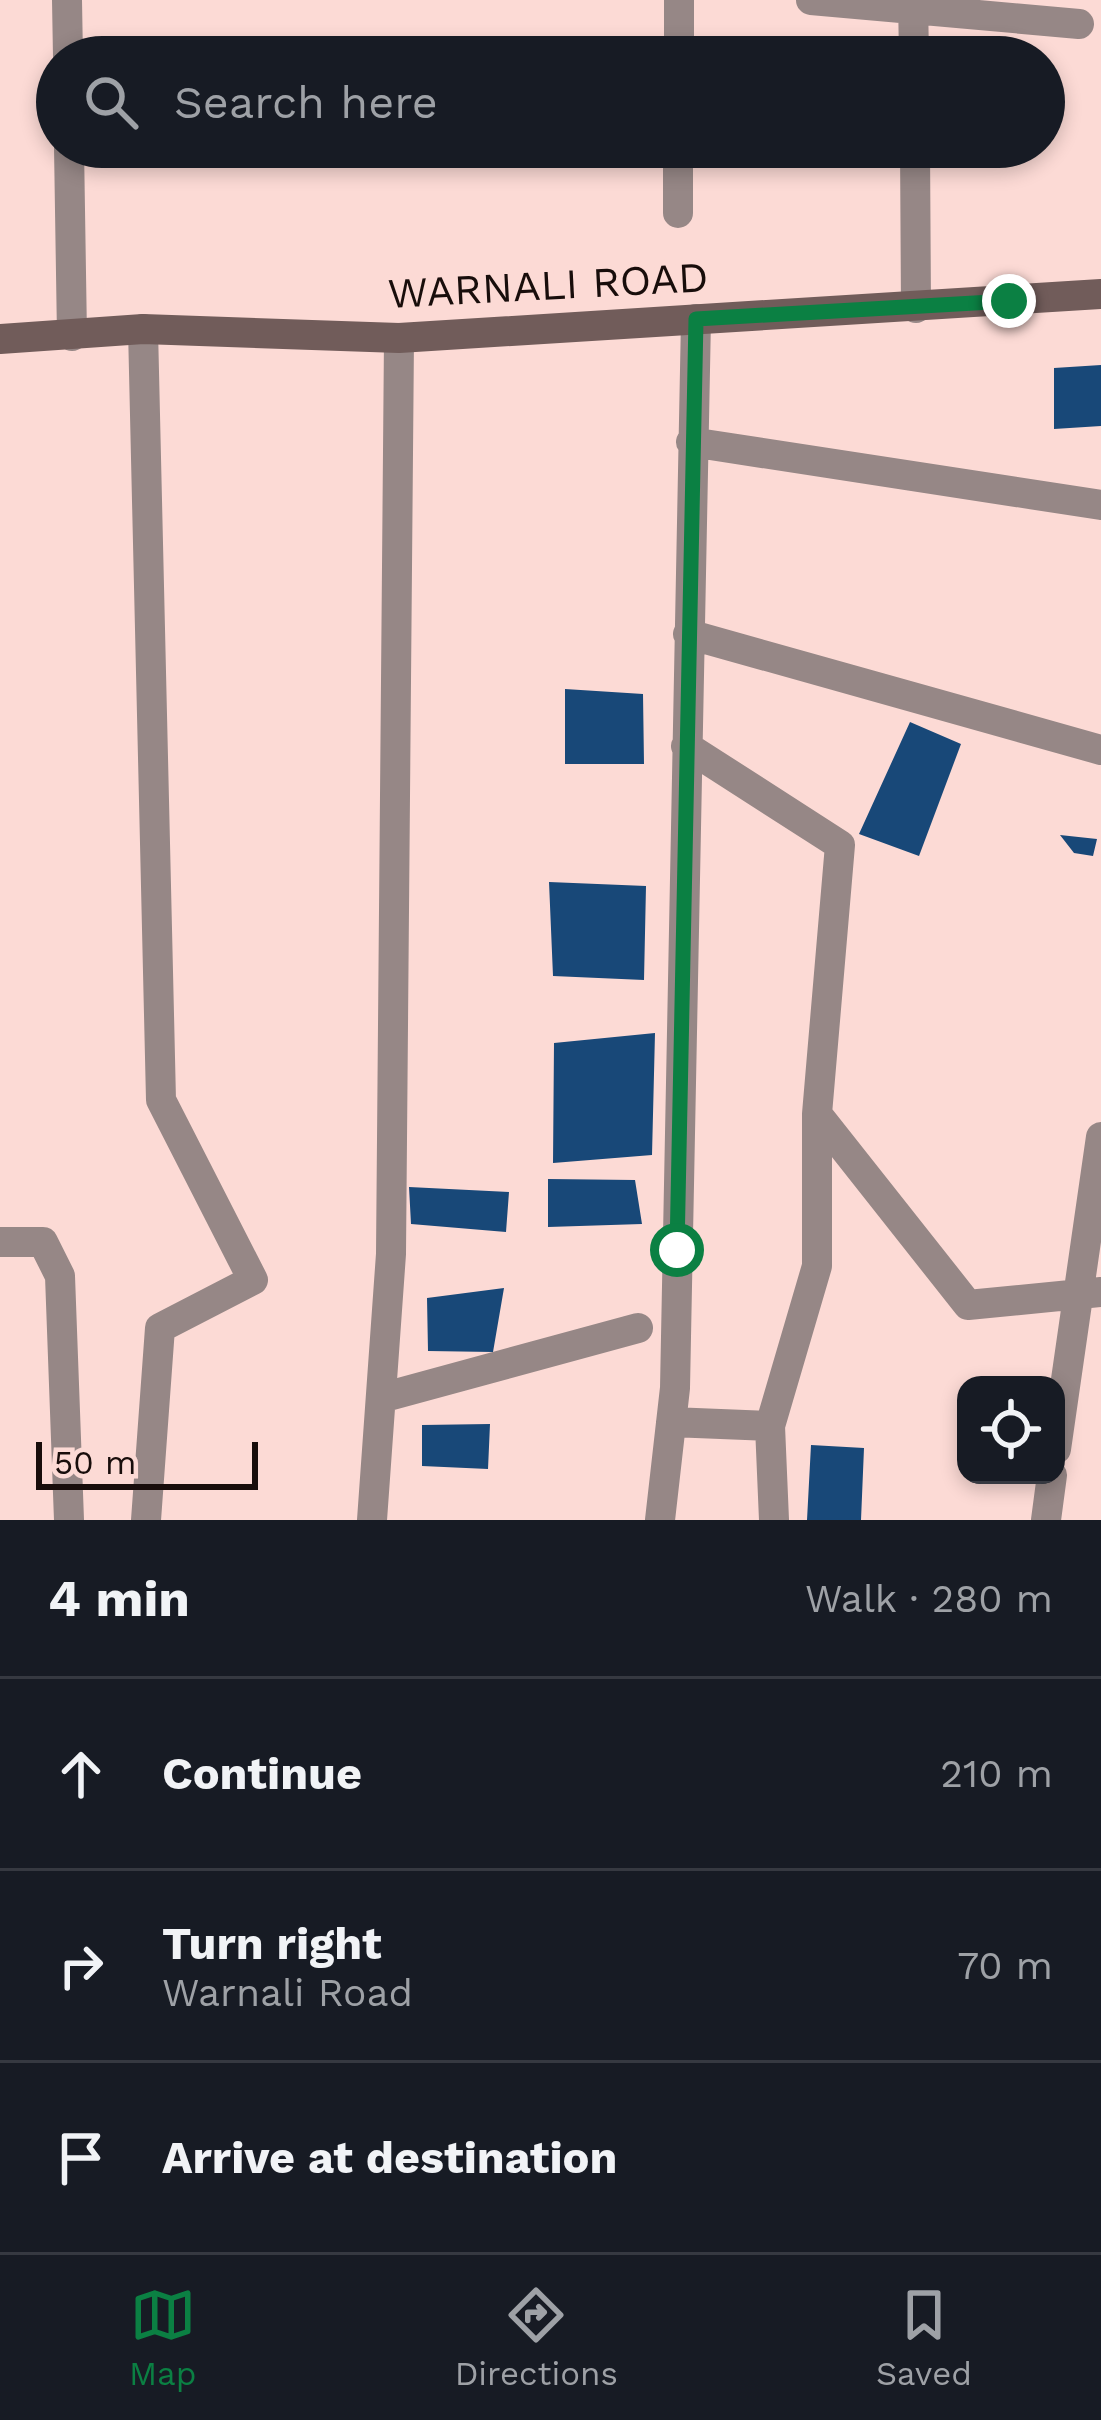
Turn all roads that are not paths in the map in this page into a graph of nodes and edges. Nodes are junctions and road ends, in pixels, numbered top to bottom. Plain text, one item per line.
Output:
1 (67, 0) edge
2 (679, 0) edge
3 (811, 0) edge
4 (913, 6) edge
5 (1086, 16) edge
6 (68, 36) edge
7 (679, 36) edge
8 (914, 36) edge
9 (69, 168) edge
10 (678, 168) edge
11 (914, 168) edge
12 (677, 213) dead end
13 (1101, 295) edge
14 (916, 308) junction
15 (696, 319) junction
16 (143, 329) junction
17 (72, 337) junction
18 (399, 338) junction
19 (0, 339) edge
20 (691, 442) junction
21 (1101, 505) edge
22 (688, 634) junction
23 (686, 746) junction
24 (1101, 750) edge
25 (817, 1114) junction
26 (1101, 1137) edge
27 (0, 1242) edge
28 (1090, 1294) edge
29 (638, 1328) dead end
30 (381, 1398) junction
31 (1065, 1408) edge
32 (671, 1422) junction
33 (770, 1426) junction
34 (1051, 1484) edge
35 (69, 1520) edge
36 (146, 1520) edge
37 (372, 1520) edge
38 (660, 1520) edge
39 (775, 1520) edge
40 (1046, 1520) edge

1 - 6 street
2 - 7 street
3 - 4 street
4 - 5 street
4 - 8 street
9 - 17 street
10 - 12 street
11 - 14 street
13 - 14 main road, WARNALI ROAD
14 - 15 main road, WARNALI ROAD
15 - 18 main road, WARNALI ROAD
15 - 20 street
16 - 17 main road, WARNALI ROAD
16 - 18 main road, WARNALI ROAD
16 - 36 street
17 - 19 main road, WARNALI ROAD
18 - 30 street
20 - 21 street
20 - 22 street
22 - 23 street
22 - 24 street
23 - 25 street
23 - 32 street
25 - 28 street
25 - 33 street
26 - 28 street
27 - 35 street
28 - 31 street
29 - 30 street
30 - 37 street
32 - 33 street
32 - 38 street
33 - 39 street
34 - 40 street

